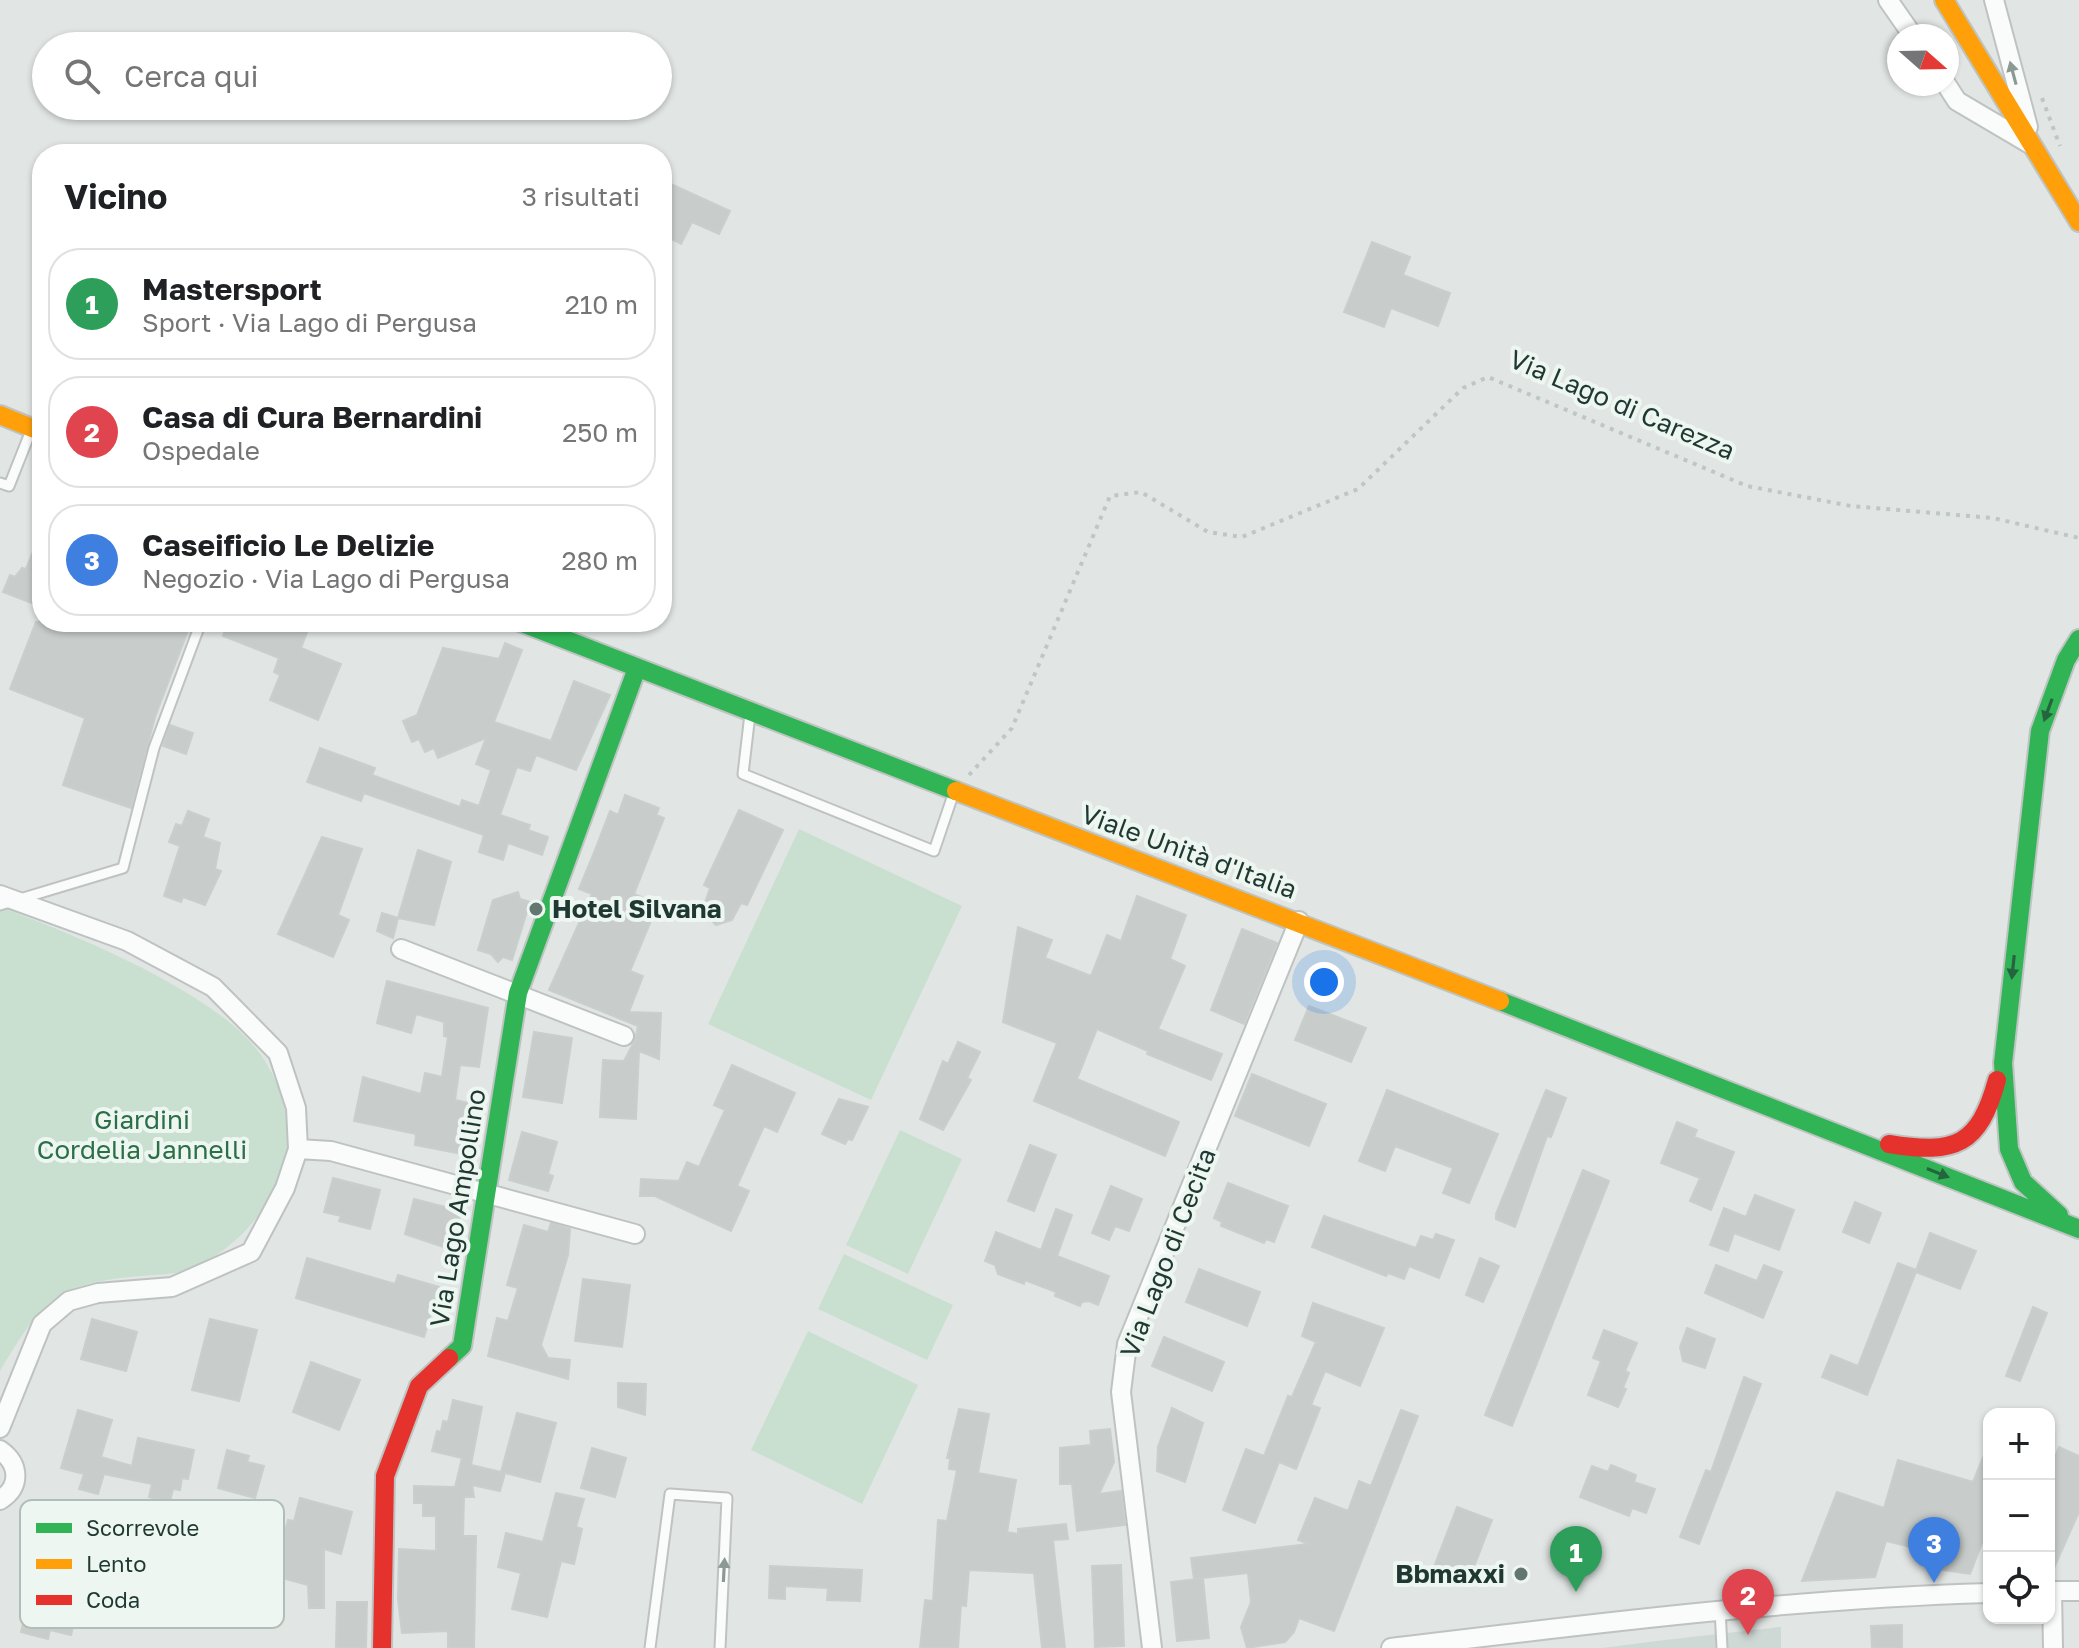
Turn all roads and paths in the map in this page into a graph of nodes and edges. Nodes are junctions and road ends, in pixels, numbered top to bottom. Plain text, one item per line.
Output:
1 (1888, 0) edge
2 (1944, 0) edge
3 (1994, 0) edge
4 (1905, 24) edge
5 (2037, 85) dead end
6 (1954, 96) edge
7 (2033, 145) junction
8 (2064, 157) dead end
9 (2079, 222) edge
10 (0, 415) edge
11 (32, 428) edge
12 (32, 440) edge
13 (0, 483) edge
14 (2079, 538) edge
15 (197, 632) edge
16 (545, 632) edge
17 (2079, 639) edge
18 (637, 668) junction
19 (750, 714) junction
20 (954, 792) junction
21 (5, 900) edge
22 (1299, 921) junction
23 (401, 949) dead end
24 (518, 993) junction
25 (624, 1036) dead end
26 (2003, 1063) junction
27 (1840, 1134) junction
28 (298, 1149) junction
29 (487, 1193) junction
30 (2079, 1227) edge
31 (635, 1234) dead end
32 (0, 1428) edge
33 (0, 1450) edge
34 (0, 1500) edge
35 (2055, 1591) edge
36 (2079, 1591) edge
37 (1983, 1593) edge
38 (1720, 1609) junction
39 (2052, 1624) edge
40 (1498, 1642) edge
41 (382, 1648) edge
42 (650, 1648) edge
43 (720, 1648) edge
44 (1152, 1648) edge
45 (1391, 1648) edge
46 (1722, 1648) edge
47 (2053, 1648) edge

1 - 4 street
2 - 7 main road
7 -> 3 street
5 - 8 path
6 - 7 street
7 - 9 main road
10 - 11 main road
12 - 13 lane
14 - 20 path, Via Lago di Carezza
15 - 21 lane
16 - 18 main road, Viale Unità d'Italia
17 -> 26 main road
18 - 19 main road, Viale Unità d'Italia
18 - 24 main road, Via Lago Ampollino
19 - 20 main road, Viale Unità d'Italia
19 - 20 lane
20 - 22 main road, Viale Unità d'Italia
21 - 28 street
22 - 27 main road, Viale Unità d'Italia
22 - 44 street, Via Lago di Cecita
23 - 24 street
24 - 25 street
24 - 29 main road, Via Lago Ampollino
26 - 27 main road
26 - 30 main road
27 -> 30 main road
28 - 29 street
28 - 32 street
29 - 31 street
29 - 41 main road, Via Lago Ampollino
33 - 34 street
35 - 36 street
37 - 38 street
38 - 40 street
38 - 46 lane
39 - 47 street
40 - 45 street
43 -> 42 lane

